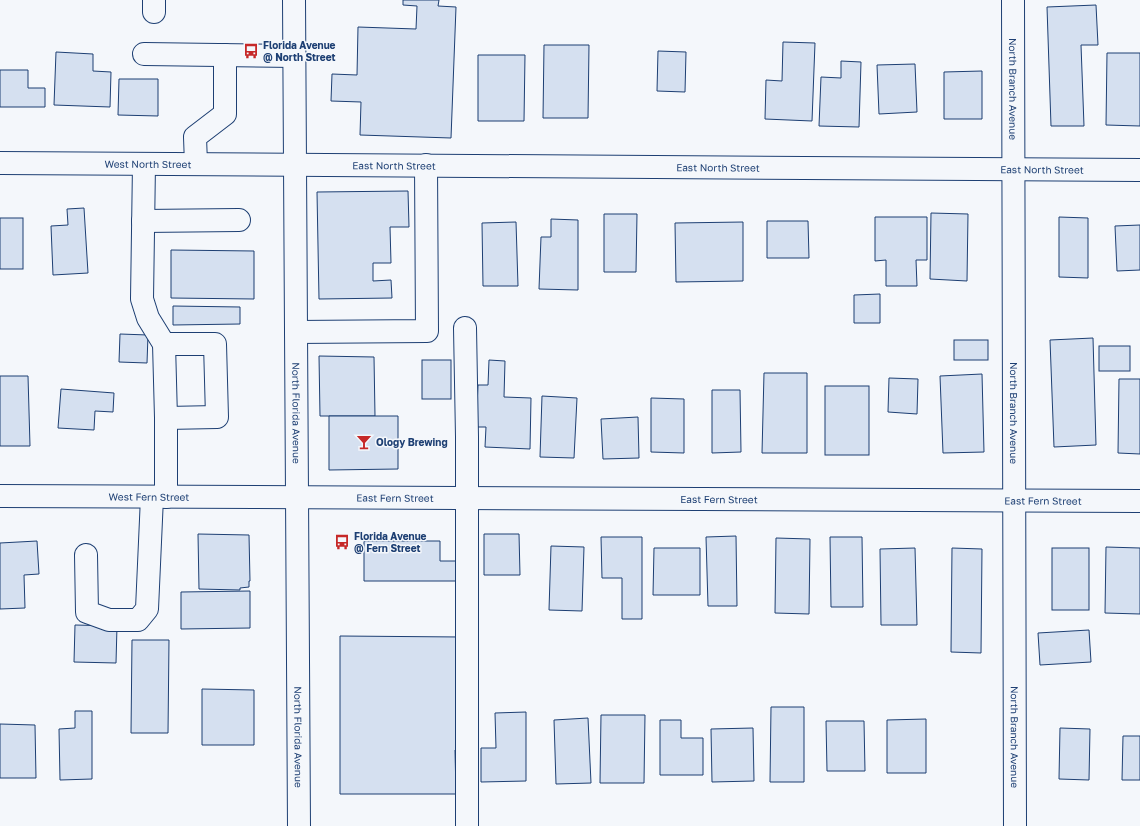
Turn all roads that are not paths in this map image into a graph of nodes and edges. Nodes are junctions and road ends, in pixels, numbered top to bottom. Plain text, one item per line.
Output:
1 (294, 0) edge
2 (1013, 0) edge
3 (144, 54) dead end
4 (225, 55) junction
5 (295, 56) junction
6 (0, 163) edge
7 (144, 164) junction
8 (196, 164) junction
9 (295, 165) junction
10 (426, 165) junction
11 (1014, 168) junction
12 (1140, 170) edge
13 (239, 220) dead end
14 (143, 221) junction
15 (465, 328) dead end
16 (296, 332) junction
17 (164, 344) junction
18 (166, 418) junction
19 (0, 496) edge
20 (159, 497) junction
21 (297, 498) junction
22 (466, 498) junction
23 (1014, 500) junction
24 (1140, 501) edge
25 (86, 555) dead end
26 (299, 826) edge
27 (467, 826) edge
28 (1015, 826) edge

1 - 5 street, North Florida Avenue
2 - 11 street, North Branch Avenue
3 - 4 street
4 - 5 street
4 - 8 street
5 - 9 street, North Florida Avenue
6 - 7 street, West North Street
7 - 8 street, West North Street
7 - 14 street
8 - 9 street, West North Street
9 - 10 street, East North Street
9 - 16 street, North Florida Avenue
10 - 11 street, East North Street
10 - 16 street
11 - 12 street, East North Street
11 - 23 street, North Branch Avenue
13 - 14 street
14 - 17 street
15 - 22 street
16 - 21 street, North Florida Avenue
17 - 18 street
17 - 18 street
18 - 20 street
19 - 20 street, West Fern Street
20 - 21 street, West Fern Street
20 - 25 street
21 - 22 street, East Fern Street
21 - 26 street, North Florida Avenue
22 - 23 street, East Fern Street
22 - 27 street
23 - 24 street, East Fern Street
23 - 28 street, North Branch Avenue

